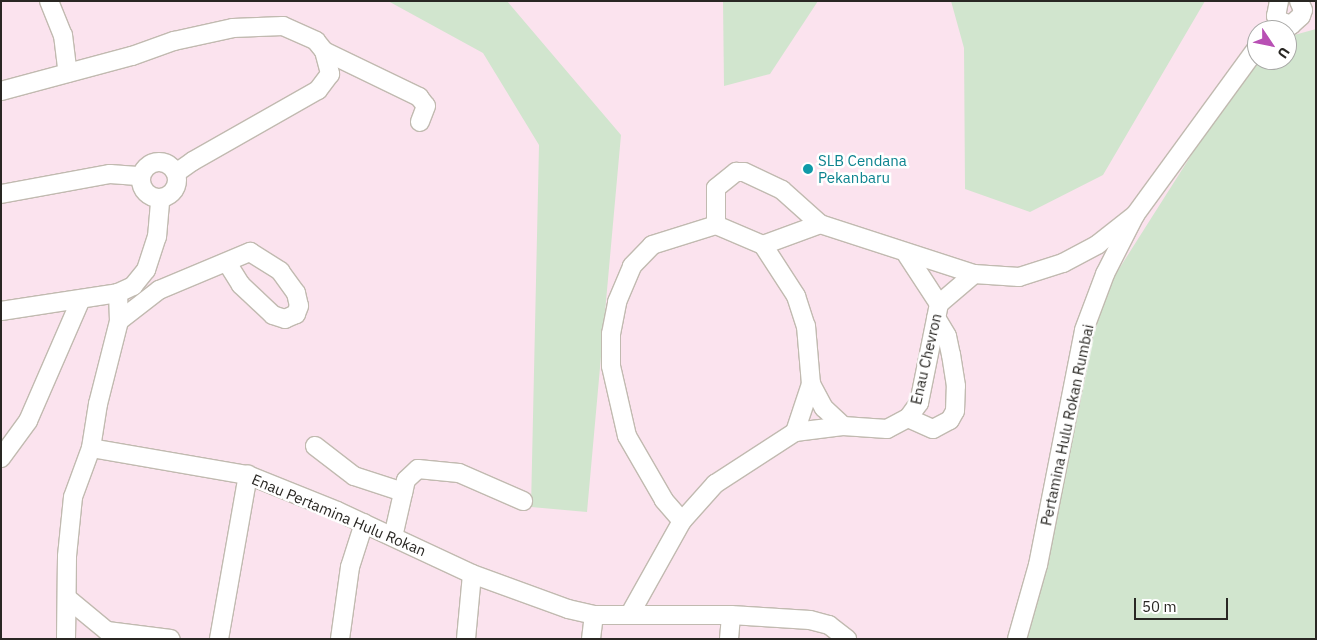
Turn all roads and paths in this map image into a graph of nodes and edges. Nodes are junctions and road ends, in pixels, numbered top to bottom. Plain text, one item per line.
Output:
1 (49, 1) edge
2 (1279, 1) edge
3 (1306, 7) edge
4 (1276, 20) edge
5 (1297, 20) edge
6 (324, 51) junction
7 (1247, 62) edge
8 (68, 74) junction
9 (1, 91) edge
10 (420, 122) dead end
11 (176, 173) junction
12 (141, 176) junction
13 (1, 194) edge
14 (160, 199) junction
15 (1134, 215) junction
16 (820, 224) junction
17 (716, 225) junction
18 (763, 245) junction
19 (907, 254) junction
20 (227, 263) dead end
21 (974, 274) junction
22 (118, 293) junction
23 (81, 299) junction
24 (1, 311) edge
25 (938, 311) junction
26 (119, 321) junction
27 (811, 384) junction
28 (908, 418) junction
29 (843, 426) junction
30 (795, 432) junction
31 (315, 446) dead end
32 (91, 448) junction
33 (1, 458) edge
34 (248, 475) junction
35 (403, 492) junction
36 (523, 501) dead end
37 (682, 521) junction
38 (364, 523) junction
39 (393, 537) junction
40 (472, 574) junction
41 (66, 598) junction
42 (630, 614) junction
43 (594, 615) junction
44 (731, 616) junction
45 (103, 635) edge
46 (66, 639) edge
47 (171, 639) edge
48 (219, 639) edge
49 (340, 639) edge
50 (466, 639) edge
51 (591, 639) edge
52 (729, 639) edge
53 (847, 639) edge
54 (1017, 639) edge

1 - 8 street
2 - 4 street
3 - 5 street
6 - 8 street
6 - 10 street
6 - 11 street
7 - 15 street, Pertamina Hulu Rokan Rumbai
8 - 9 street
11 - 12 street
11 - 14 street
12 - 13 street
12 - 14 street
14 - 22 street
15 - 21 street
15 - 54 street, Pertamina Hulu Rokan Rumbai
16 - 17 street
16 - 18 street
16 - 19 street
17 - 18 street
17 - 37 street
18 - 27 street
19 - 21 street
19 - 25 street
20 - 26 street
21 - 25 street, Enau Chevron
22 - 23 street
22 - 26 street
23 - 24 street
23 - 33 street
25 - 28 street, Enau Chevron
25 - 28 street
26 - 32 street
27 - 29 street
27 - 30 street
28 - 29 street, Enau Chevron
29 - 30 street, Enau Chevron
30 - 37 street, Enau Chevron
31 - 35 street
32 - 34 street, Enau Pertamina Hulu Rokan
32 - 41 street
34 - 38 street, Enau Pertamina Hulu Rokan
34 - 48 street
35 - 36 street
35 - 39 street
37 - 42 street, Enau Chevron
38 - 39 street, Enau Pertamina Hulu Rokan
38 - 49 street
39 - 40 street, Enau Pertamina Hulu Rokan
40 - 43 street, Enau Pertamina Hulu Rokan
40 - 50 street
41 - 45 street
41 - 46 street
42 - 43 street, Enau Pertamina Hulu Rokan
42 - 44 street, Enau Pertamina Hulu Rokan
43 - 51 street
44 - 52 street
44 - 53 street, Enau Pertamina Hulu Rokan
45 - 47 street

